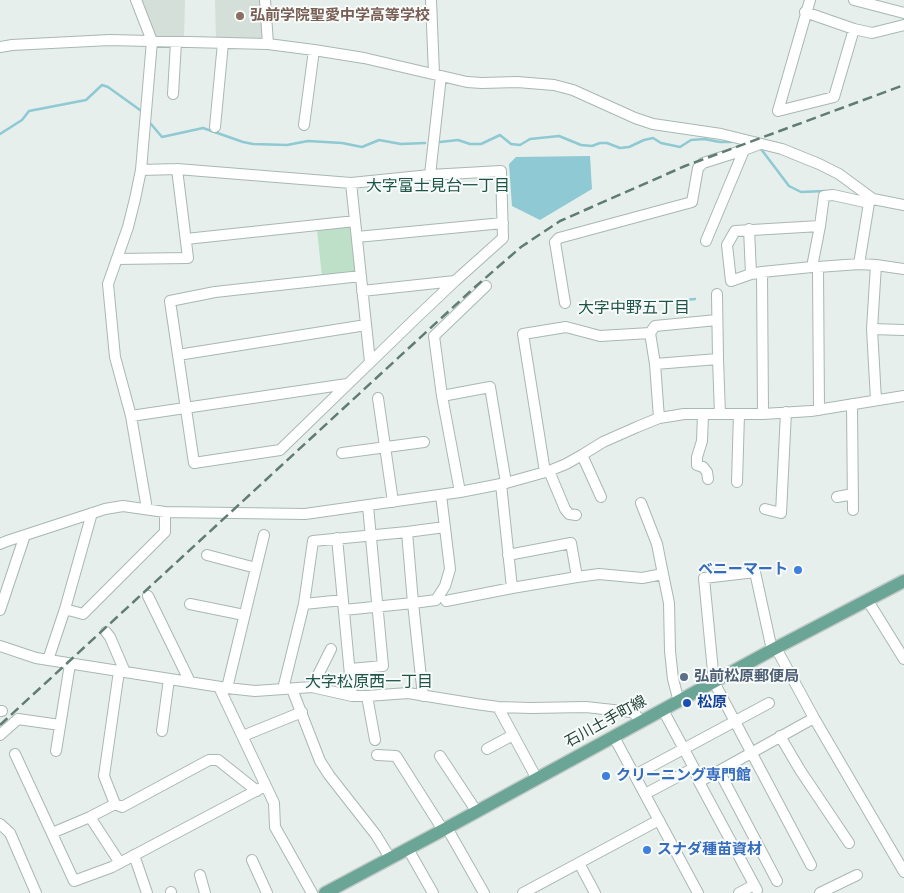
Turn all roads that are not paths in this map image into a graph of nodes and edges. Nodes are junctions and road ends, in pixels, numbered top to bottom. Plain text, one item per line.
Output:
1 (136, 0) edge
2 (265, 0) edge
3 (431, 0) edge
4 (810, 0) edge
5 (854, 0) edge
6 (806, 12) junction
7 (904, 13) edge
8 (904, 25) edge
9 (854, 29) junction
10 (152, 41) junction
11 (176, 42) junction
12 (223, 43) junction
13 (268, 44) junction
14 (0, 47) edge
15 (314, 50) junction
16 (438, 75) junction
17 (173, 94) dead end
18 (304, 125) dead end
19 (215, 127) dead end
20 (760, 144) junction
21 (744, 150) junction
22 (177, 169) junction
23 (140, 170) junction
24 (430, 175) junction
25 (351, 183) junction
26 (871, 201) junction
27 (904, 205) edge
28 (355, 221) junction
29 (503, 222) junction
30 (820, 226) junction
31 (749, 230) junction
32 (357, 237) junction
33 (186, 238) junction
34 (706, 240) dead end
35 (117, 259) junction
36 (859, 264) junction
37 (876, 265) junction
38 (815, 267) junction
39 (904, 269) edge
40 (762, 272) junction
41 (751, 274) junction
42 (361, 276) junction
43 (455, 281) junction
44 (486, 286) dead end
45 (362, 291) junction
46 (717, 294) dead end
47 (565, 303) dead end
48 (717, 320) junction
49 (366, 325) junction
50 (872, 329) junction
51 (904, 330) edge
52 (650, 333) junction
53 (178, 355) junction
54 (718, 359) junction
55 (370, 362) junction
56 (655, 364) junction
57 (348, 384) junction
58 (442, 396) junction
59 (904, 396) edge
60 (378, 398) dead end
61 (876, 400) junction
62 (852, 404) junction
63 (185, 408) junction
64 (819, 410) junction
65 (786, 412) junction
66 (703, 414) junction
67 (720, 414) junction
68 (739, 414) junction
69 (763, 414) junction
70 (131, 416) junction
71 (659, 418) junction
72 (424, 442) dead end
73 (385, 447) junction
74 (342, 453) dead end
75 (582, 456) junction
76 (547, 471) junction
77 (708, 479) dead end
78 (738, 482) dead end
79 (503, 484) junction
80 (460, 492) junction
81 (853, 494) junction
82 (441, 495) junction
83 (601, 497) dead end
84 (837, 497) dead end
85 (393, 502) junction
86 (641, 503) dead end
87 (368, 506) junction
88 (765, 508) dead end
89 (147, 509) junction
90 (853, 510) dead end
91 (164, 512) junction
92 (92, 513) junction
93 (576, 515) dead end
94 (445, 527) junction
95 (407, 532) junction
96 (25, 535) junction
97 (264, 535) dead end
98 (371, 535) junction
99 (337, 538) junction
100 (0, 544) edge
101 (207, 555) dead end
102 (508, 555) junction
103 (256, 568) junction
104 (663, 574) junction
105 (577, 577) junction
106 (904, 581) edge
107 (512, 588) junction
108 (148, 596) dead end
109 (446, 601) dead end
110 (868, 601) junction
111 (413, 603) junction
112 (190, 604) dead end
113 (304, 604) junction
114 (343, 605) junction
115 (377, 607) junction
116 (65, 609) junction
117 (0, 610) edge
118 (244, 615) junction
119 (106, 632) dead end
120 (0, 646) edge
121 (331, 649) dead end
122 (774, 649) junction
123 (904, 659) edge
124 (48, 660) junction
125 (70, 664) junction
126 (350, 669) junction
127 (122, 671) junction
128 (169, 679) junction
129 (190, 682) junction
130 (714, 682) junction
131 (223, 687) junction
132 (312, 687) junction
133 (288, 689) junction
134 (352, 696) junction
135 (367, 696) junction
136 (423, 696) junction
137 (679, 702) junction
138 (769, 703) dead end
139 (498, 706) junction
140 (663, 710) junction
141 (302, 712) junction
142 (814, 718) junction
143 (735, 721) junction
144 (641, 722) junction
145 (60, 725) junction
146 (162, 731) dead end
147 (513, 735) junction
148 (0, 736) edge
149 (243, 736) junction
150 (780, 736) junction
151 (614, 737) junction
152 (375, 740) dead end
153 (684, 748) junction
154 (487, 749) dead end
155 (56, 751) dead end
156 (751, 752) junction
157 (15, 754) dead end
158 (377, 756) dead end
159 (440, 756) dead end
160 (694, 768) junction
161 (719, 771) junction
162 (635, 775) junction
163 (536, 779) junction
164 (699, 782) junction
165 (262, 788) junction
166 (644, 794) junction
167 (114, 804) junction
168 (477, 812) junction
169 (90, 817) junction
170 (659, 820) junction
171 (0, 824) edge
172 (445, 829) junction
173 (52, 833) junction
174 (849, 843) dead end
175 (408, 849) junction
176 (134, 855) junction
177 (390, 858) junction
178 (252, 860) dead end
179 (120, 863) junction
180 (579, 863) junction
181 (811, 865) dead end
182 (904, 872) edge
183 (857, 875) dead end
184 (200, 876) dead end
185 (777, 881) dead end
186 (536, 890) edge
187 (36, 893) edge
188 (147, 893) edge
189 (205, 893) edge
190 (267, 893) edge
191 (312, 893) edge
192 (325, 893) edge
193 (433, 893) edge
194 (484, 893) edge
195 (523, 893) edge
196 (595, 893) edge
197 (698, 893) edge
198 (739, 893) edge
199 (820, 893) edge

1 - 10 street
2 - 13 street
3 - 16 street
4 - 6 street
5 - 7 street
6 - 9 street
6 - 9 street
8 - 9 street
10 - 11 street
10 - 14 street
10 - 23 street
11 - 12 street
11 - 17 street
12 - 13 street
12 - 19 street
13 - 15 street
15 - 16 street
15 - 18 street
16 - 20 street
16 - 24 street
20 - 21 street
20 - 26 street
21 - 34 street
21 - 47 street
22 - 23 street
22 - 25 street
22 - 33 street
23 - 35 street
24 - 25 street
24 - 29 street
25 - 28 street
26 - 27 street
26 - 30 street
26 - 36 street
28 - 32 street
28 - 33 street
29 - 32 street
29 - 43 street
30 - 31 street
30 - 38 street
31 - 41 street
31 - 41 street
32 - 42 street
33 - 35 street
35 - 70 street
36 - 37 street
36 - 38 street
37 - 39 street
37 - 50 street
38 - 40 street
38 - 64 street
40 - 41 street
40 - 69 street
42 - 45 street
42 - 53 street
43 - 45 street
43 - 55 street
44 - 58 street
45 - 49 street
46 - 48 street
48 - 52 street
48 - 54 street
49 - 53 street
49 - 55 street
50 - 51 street
50 - 61 street
52 - 56 street
52 - 76 street
53 - 63 street
54 - 56 street
54 - 67 street
55 - 57 street
56 - 71 street
57 - 63 street
57 - 63 street
58 - 79 street
58 - 80 street
59 - 61 street
60 - 73 street
61 - 62 street
62 - 64 street
62 - 81 street
63 - 70 street
64 - 65 street
65 - 69 street
65 - 88 street
66 - 67 street
66 - 71 street
66 - 77 street
67 - 68 street
68 - 69 street
68 - 78 street
70 - 89 street
71 - 75 street
72 - 73 street
73 - 74 street
73 - 85 street
75 - 76 street
75 - 83 street
76 - 79 street
76 - 93 street
79 - 80 street
79 - 102 street
80 - 82 street
81 - 84 street
81 - 90 street
82 - 85 street
82 - 94 street
85 - 87 street
86 - 104 street
87 - 91 street
87 - 98 street
89 - 91 street
89 - 92 street
91 - 116 street
92 - 96 street
92 - 116 street
94 - 95 street
94 - 111 street
95 - 98 street
95 - 111 street
96 - 100 street
96 - 117 street
97 - 103 street
98 - 99 street
98 - 115 street
99 - 113 street
99 - 114 street
101 - 103 street
102 - 105 street
102 - 107 street
103 - 118 street
104 - 105 street
104 - 137 street
105 - 107 street
106 - 110 main road, 石川土手町線
107 - 109 street
108 - 129 street
110 - 122 main road, 石川土手町線
110 - 123 street
111 - 115 street
111 - 136 street
112 - 118 street
113 - 114 street
113 - 133 street
114 - 115 street
114 - 126 street
115 - 126 street
116 - 124 street
118 - 131 street
119 - 127 street
120 - 124 street
121 - 132 street
122 - 130 main road, 石川土手町線
122 - 130 street
122 - 142 street
124 - 125 street
125 - 127 street
125 - 145 street
126 - 134 street
127 - 128 street
127 - 167 street
128 - 129 street
128 - 146 street
129 - 131 street
130 - 137 main road, 石川土手町線
130 - 143 street
131 - 133 street
131 - 149 street
132 - 133 street
132 - 134 street
133 - 141 street
134 - 135 street
135 - 136 street
135 - 152 street
136 - 139 street
137 - 140 main road, 石川土手町線
138 - 143 street
139 - 144 street
139 - 147 street
140 - 144 main road, 石川土手町線
140 - 153 street
141 - 149 street
141 - 177 street
142 - 150 street
142 - 182 street
143 - 153 street
143 - 156 street
144 - 151 main road, 石川土手町線
145 - 148 street
145 - 155 street
147 - 154 street
147 - 163 street
149 - 165 street
150 - 156 street
150 - 174 street
151 - 162 street
151 - 163 main road, 石川土手町線
153 - 160 street
153 - 162 street
156 - 161 street
156 - 181 street
157 - 173 street
158 - 172 street
159 - 168 street
160 - 164 street
160 - 166 street
161 - 164 street
161 - 185 street
162 - 166 street
163 - 168 main road, 石川土手町線
164 - 198 street
165 - 167 street
165 - 176 street
165 - 191 street
166 - 170 street
167 - 169 street
168 - 172 main road, 石川土手町線
169 - 173 street
169 - 179 street
170 - 180 street
170 - 197 street
171 - 187 street
172 - 175 main road, 石川土手町線
172 - 194 street
173 - 179 street
175 - 177 main road, 石川土手町線
175 - 193 street
176 - 179 street
176 - 188 street
177 - 192 main road, 石川土手町線
178 - 190 street
180 - 186 street
180 - 196 street
183 - 199 street
184 - 189 street
186 - 195 street

